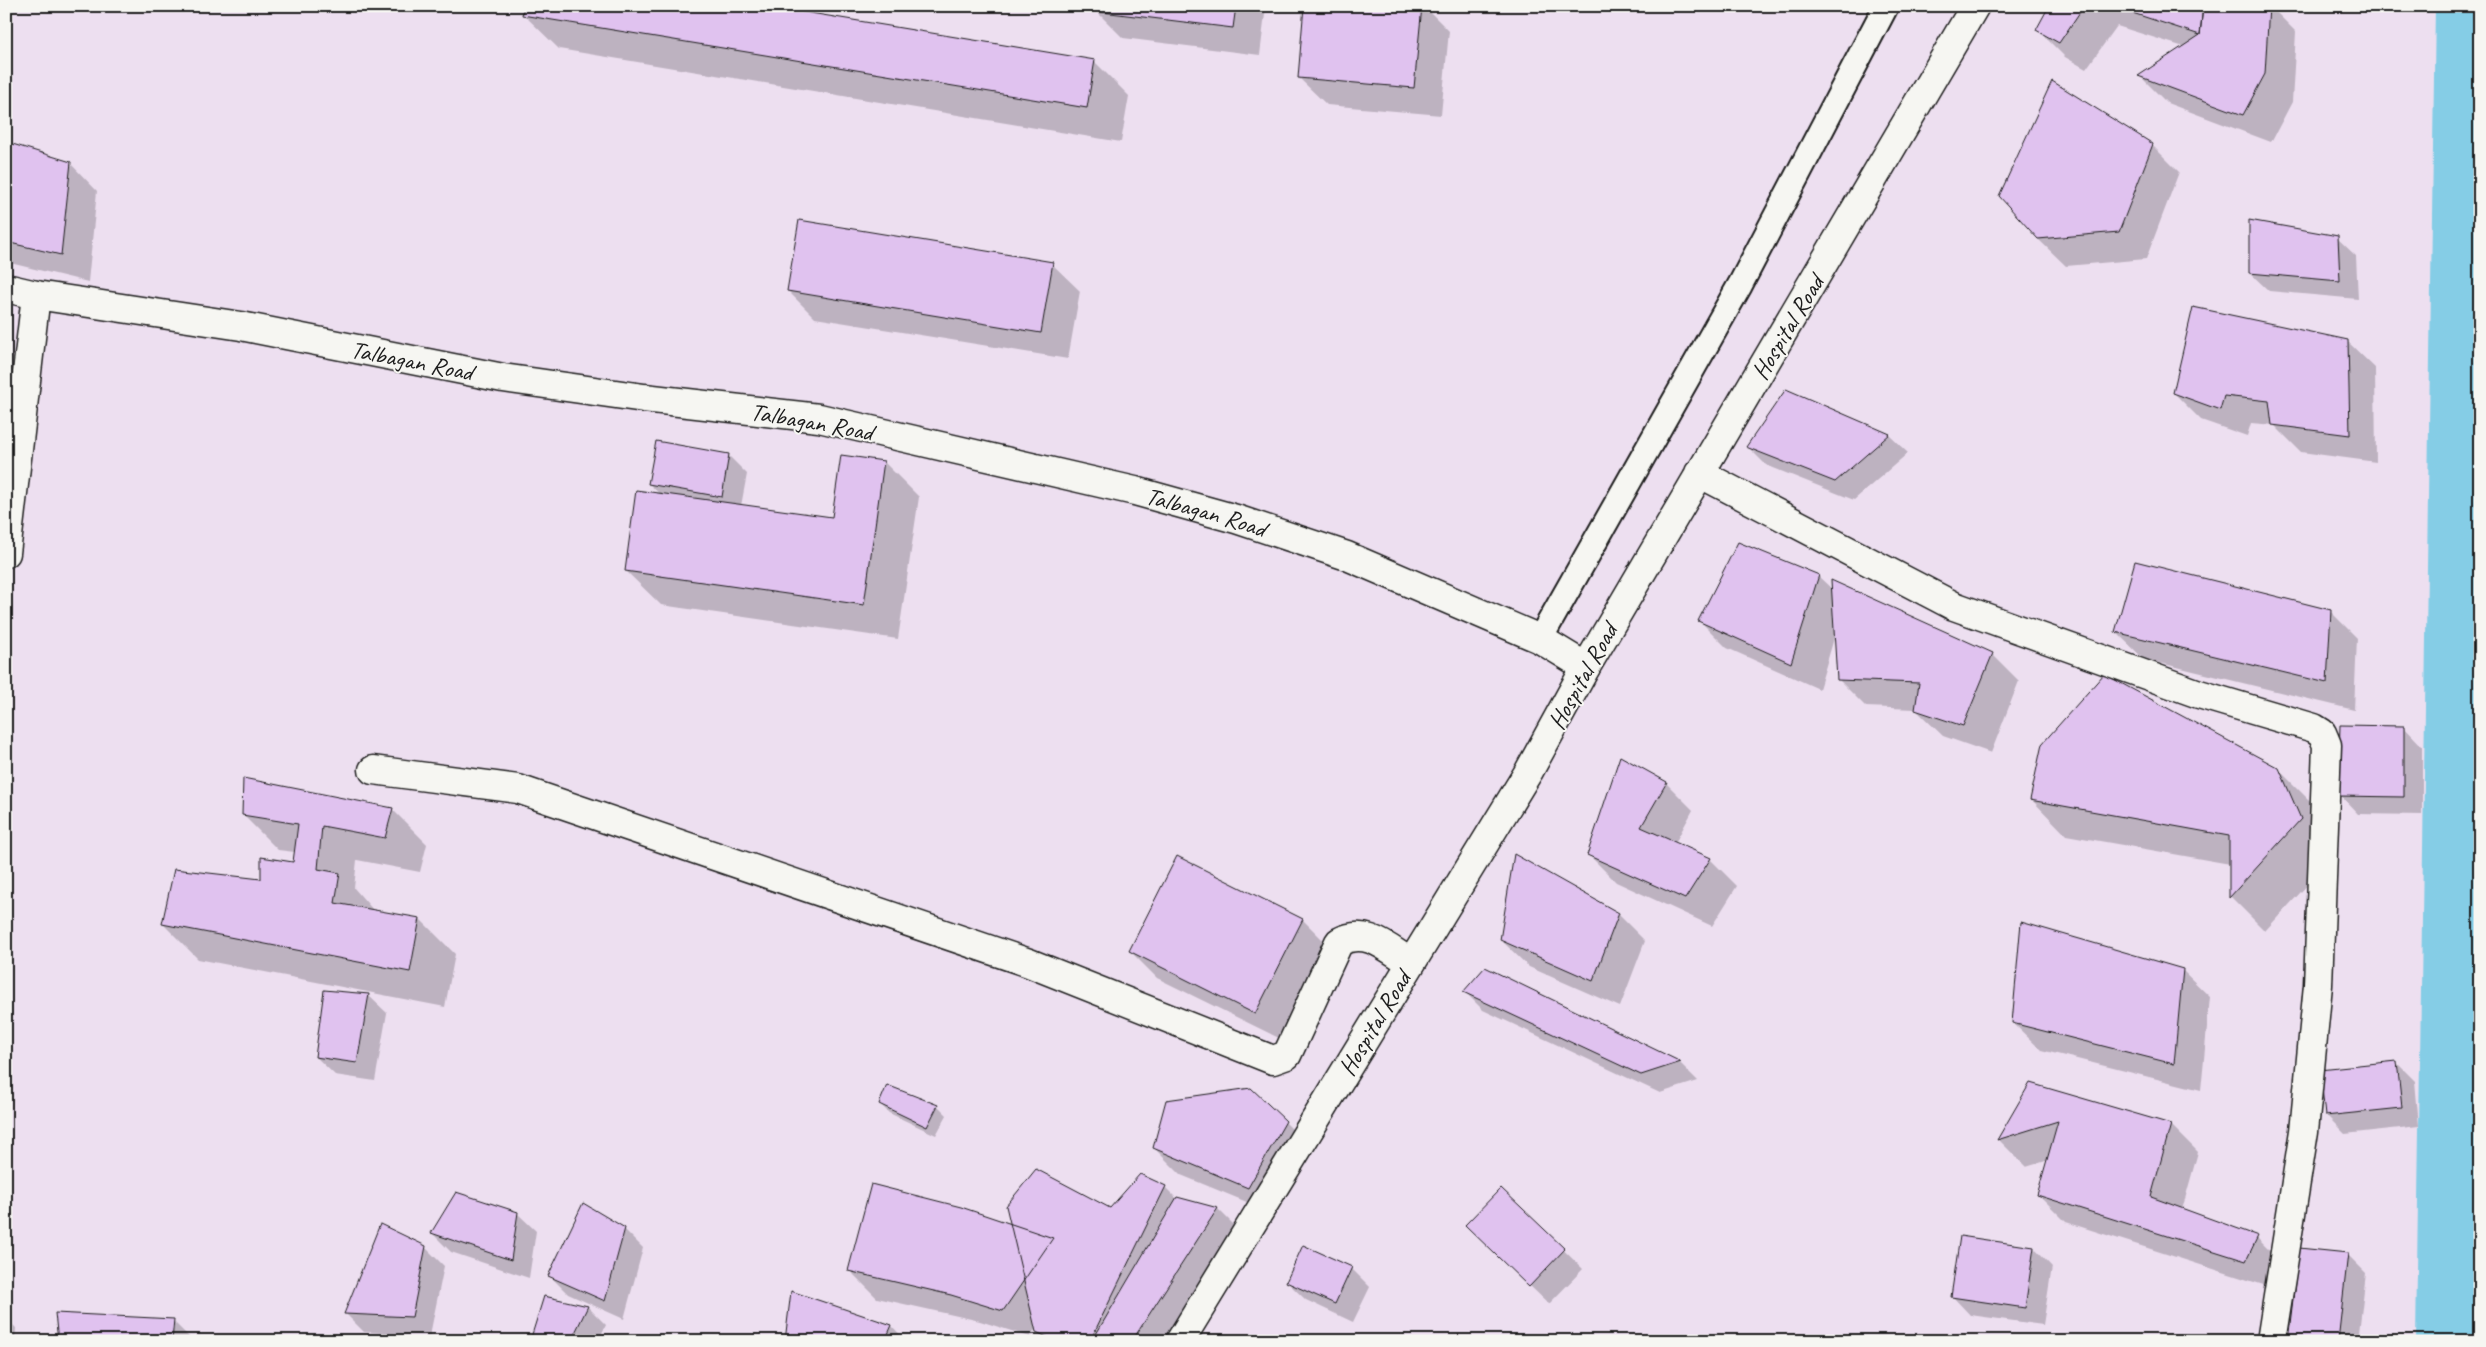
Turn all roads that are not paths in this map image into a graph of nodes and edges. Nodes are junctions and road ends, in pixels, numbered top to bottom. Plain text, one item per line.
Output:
1 (1886, 6) edge
2 (1975, 6) edge
3 (6, 288) edge
4 (36, 295) junction
5 (1699, 473) junction
6 (6, 553) edge
7 (1540, 639) junction
8 (1586, 667) junction
9 (373, 770) dead end
10 (1411, 963) junction
11 (1180, 1341) edge
12 (2271, 1341) edge

1 - 7 lane
2 - 5 street, Hospital Road
3 - 4 street, Talbagan Road
4 - 6 street
4 - 7 street, Talbagan Road
5 - 8 street, Hospital Road
5 - 12 street
7 - 8 street, Talbagan Road
8 - 10 street, Hospital Road
9 - 10 street
10 - 11 street, Hospital Road

